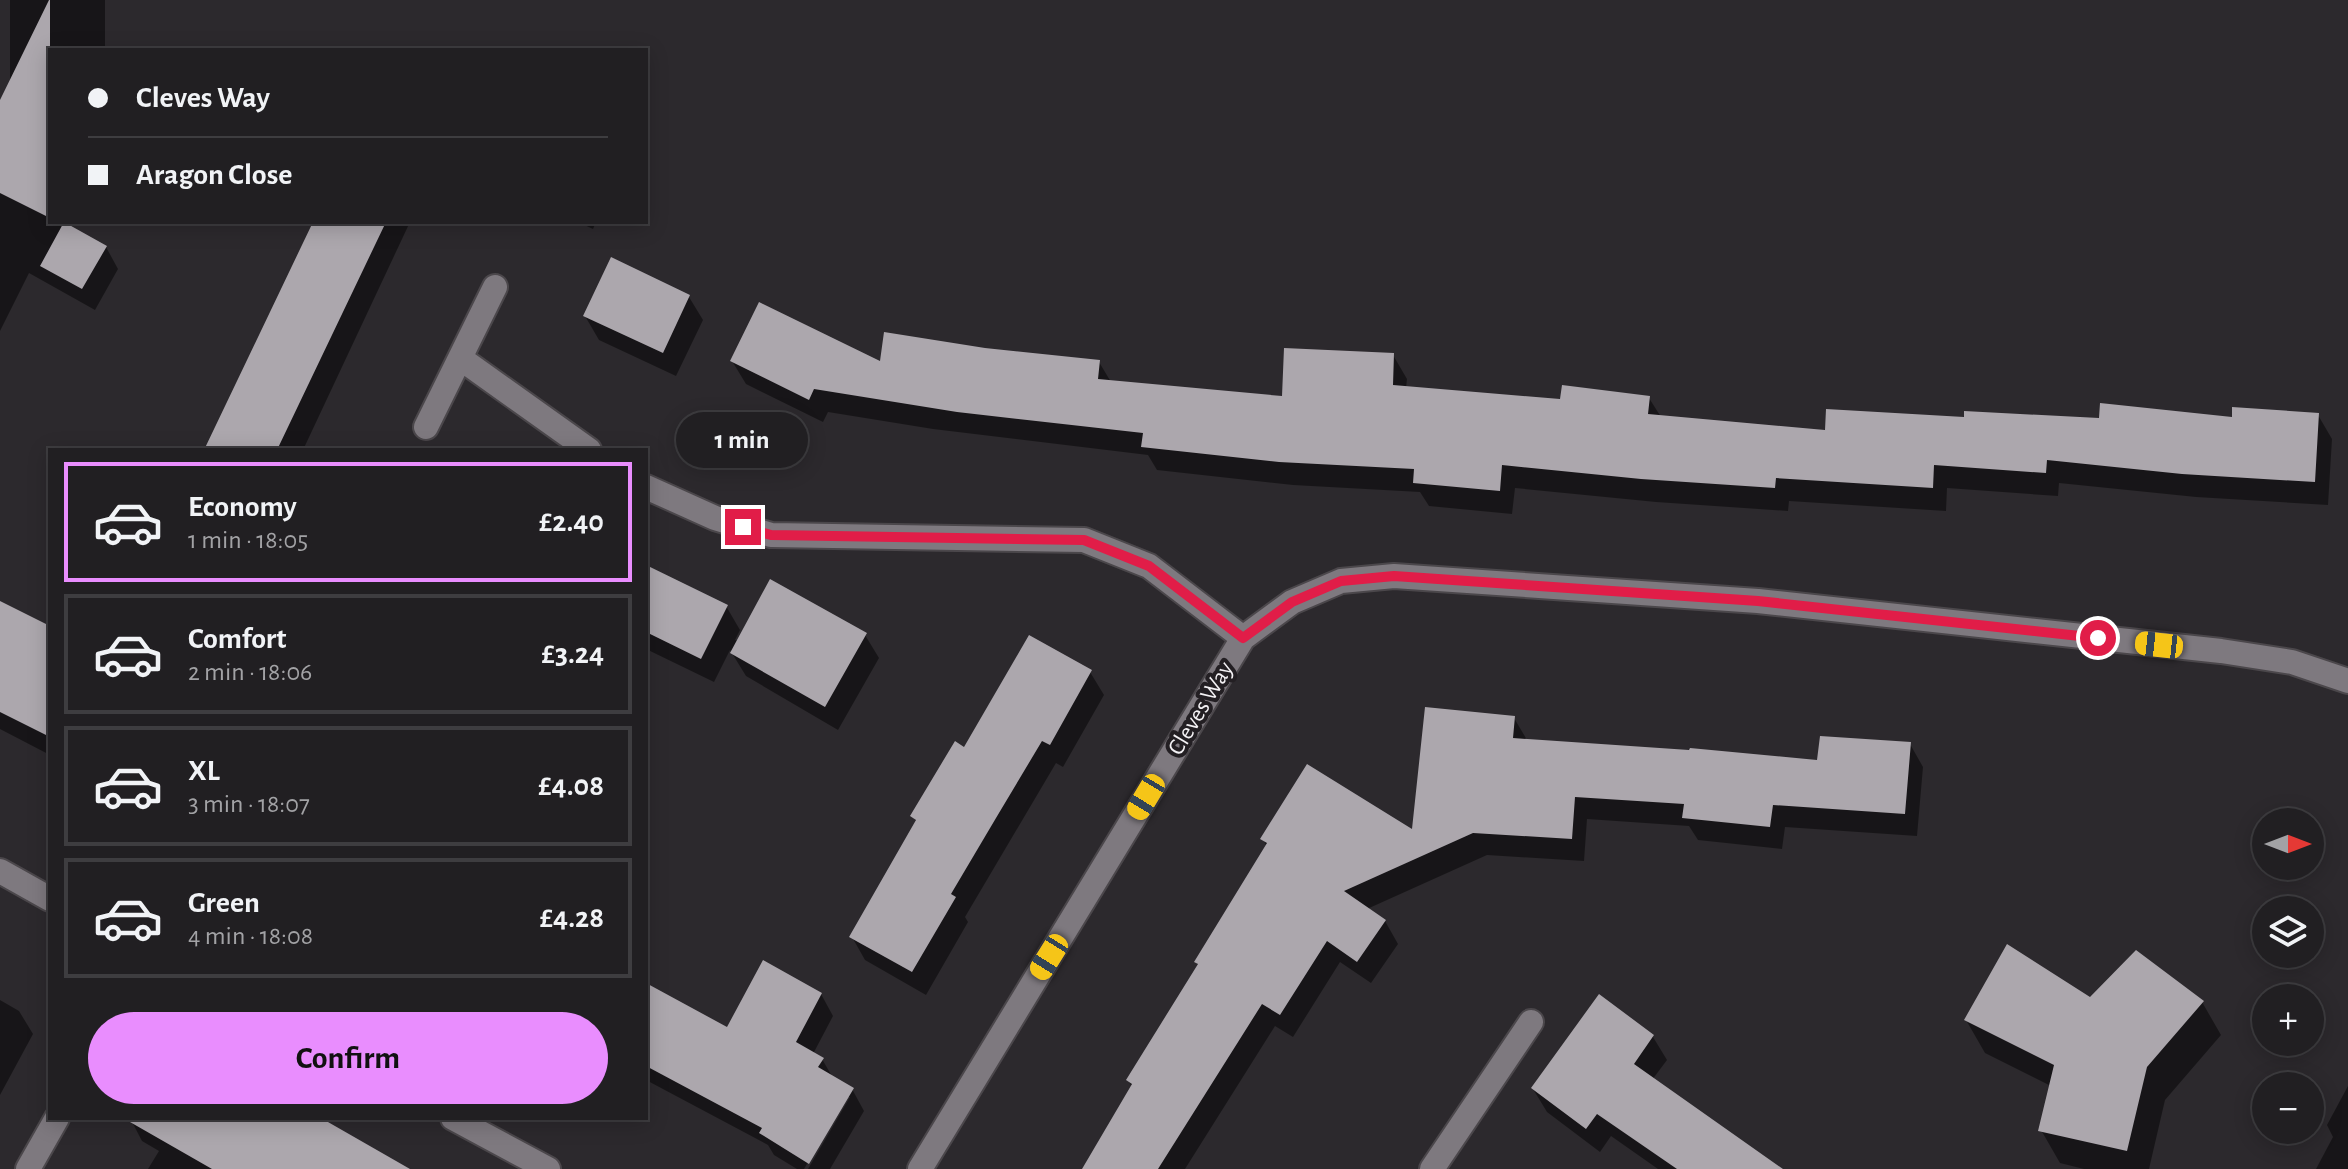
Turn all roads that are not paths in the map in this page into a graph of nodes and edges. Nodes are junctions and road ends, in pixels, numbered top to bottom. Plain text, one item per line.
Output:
1 (495, 287) dead end
2 (460, 358) junction
3 (426, 427) dead end
4 (586, 448) edge
5 (648, 488) edge
6 (1243, 638) junction
7 (2348, 681) edge
8 (0, 871) edge
9 (48, 898) edge
10 (1531, 1022) dead end
11 (56, 1120) edge
12 (457, 1120) edge
13 (28, 1169) edge
14 (548, 1169) edge
15 (920, 1169) edge
16 (1432, 1169) edge

1 - 2 street
2 - 3 street
2 - 4 street
5 - 6 street
6 - 7 street, Cleves Way
6 - 15 street, Cleves Way
8 - 9 street
10 - 16 street
11 - 13 street
12 - 14 street

